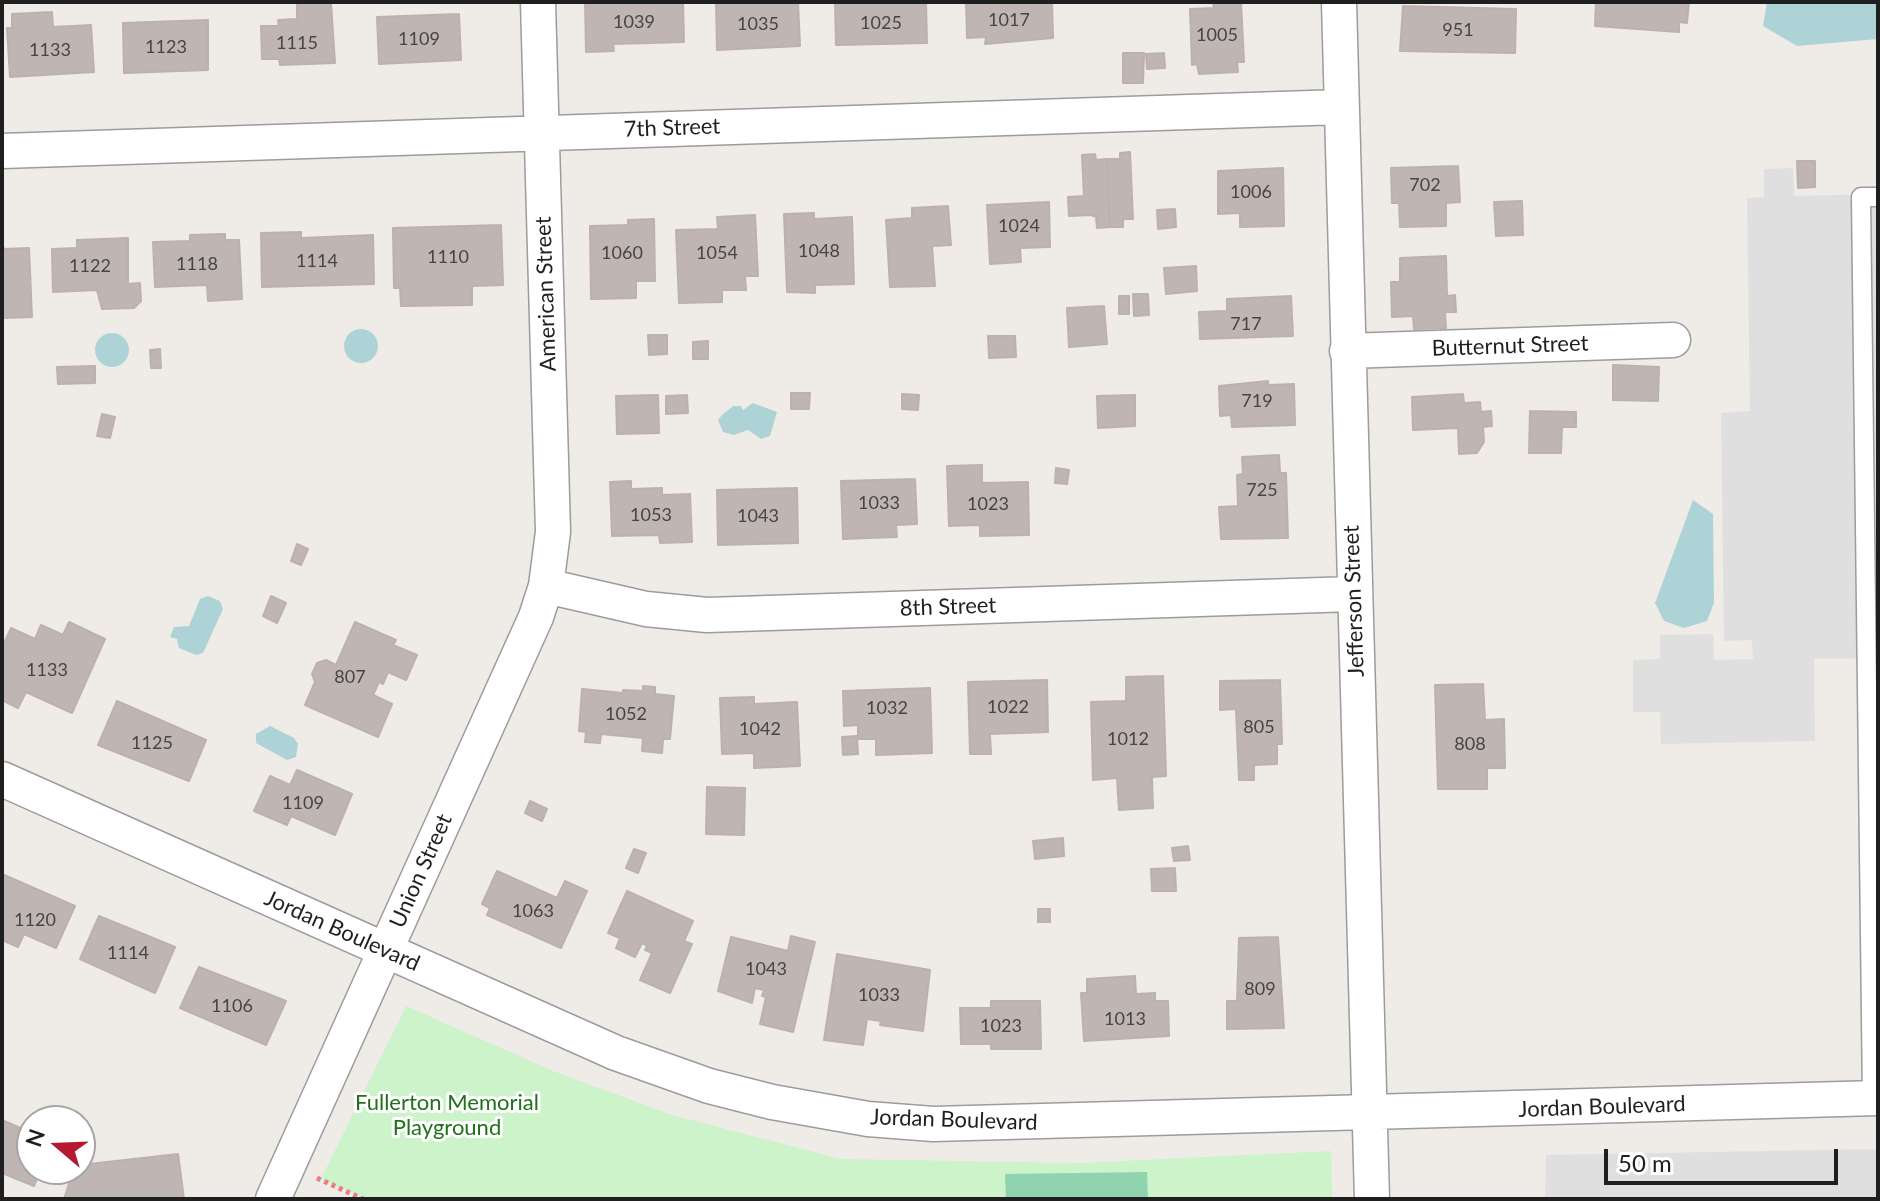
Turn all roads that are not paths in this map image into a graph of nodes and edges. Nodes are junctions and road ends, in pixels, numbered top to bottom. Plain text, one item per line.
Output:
1 (538, 2) edge
2 (1339, 2) edge
3 (1341, 107) junction
4 (542, 133) junction
5 (2, 151) edge
6 (1878, 197) edge
7 (1673, 340) dead end
8 (1347, 351) junction
9 (1872, 506) edge
10 (546, 586) junction
11 (1353, 594) junction
12 (1873, 751) edge
13 (2, 779) edge
14 (386, 951) junction
15 (1875, 1098) edge
16 (1370, 1113) junction
17 (273, 1199) edge
18 (1372, 1199) edge

1 - 4 street, American Street
2 - 3 street, Jefferson Street
3 - 4 street, 7th Street
3 - 8 street, Jefferson Street
4 - 5 street, 7th Street
4 - 10 street, American Street
6 - 9 lane
7 - 8 street, Butternut Street
8 - 11 street, Jefferson Street
9 - 12 lane
10 - 11 street, 8th Street
10 - 14 street, Union Street
11 - 16 street, Jefferson Street
12 - 15 lane
13 - 14 street, Jordan Boulevard
14 - 16 street, Jordan Boulevard
14 - 17 street, Union Street
15 - 16 street, Jordan Boulevard
16 - 18 street, Jefferson Street

